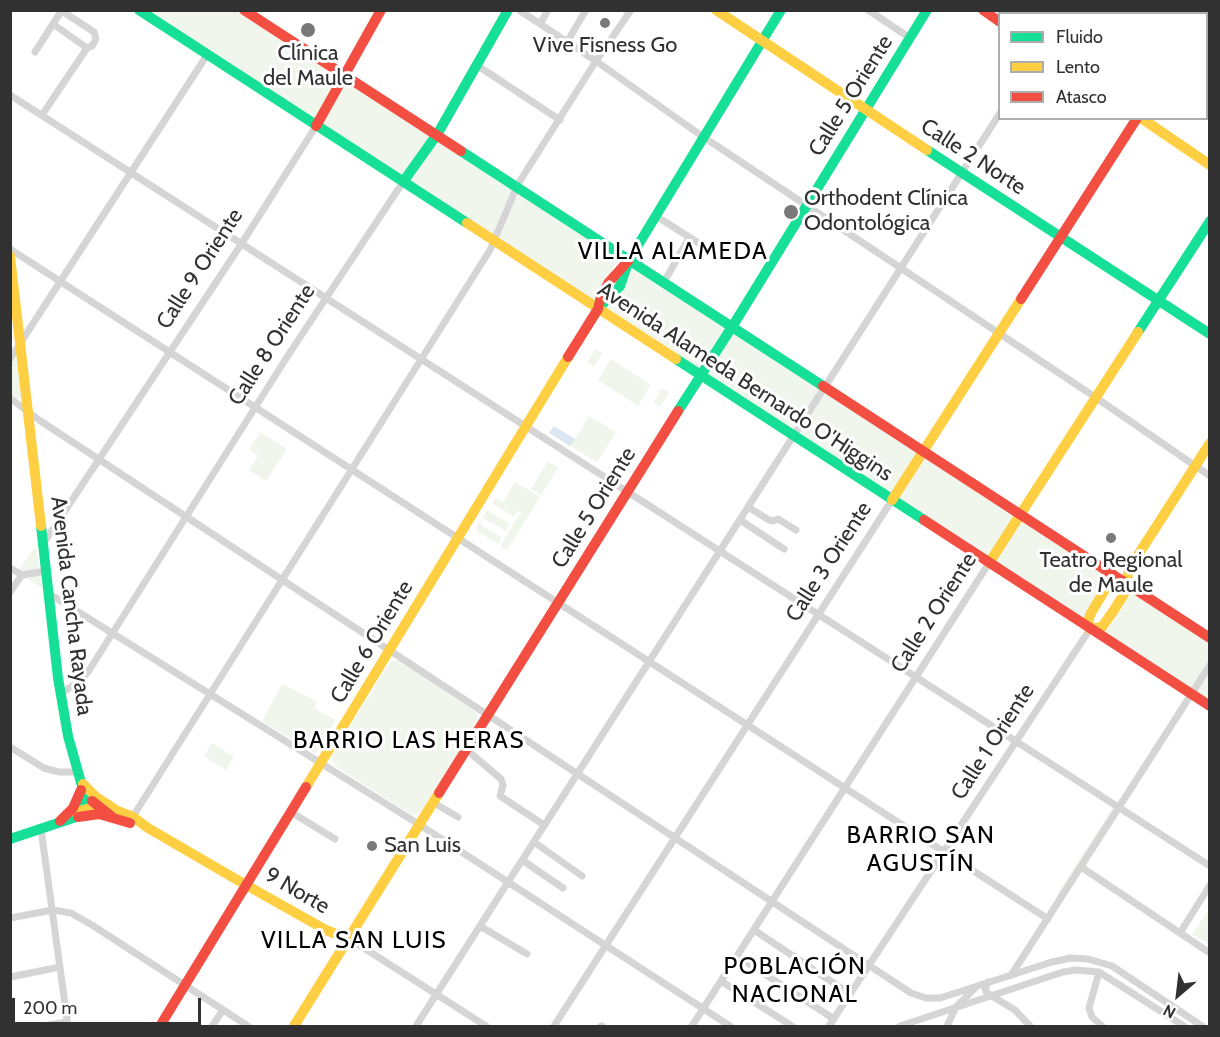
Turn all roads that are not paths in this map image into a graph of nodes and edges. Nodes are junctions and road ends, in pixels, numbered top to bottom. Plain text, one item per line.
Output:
1 (140, 10) edge
2 (244, 10) edge
3 (381, 10) edge
4 (508, 10) edge
5 (519, 10) edge
6 (548, 10) edge
7 (586, 10) edge
8 (631, 10) edge
9 (716, 10) edge
10 (781, 10) edge
11 (868, 10) edge
12 (927, 10) edge
13 (982, 10) edge
14 (62, 11) edge
15 (998, 21) edge
16 (53, 24) junction
17 (540, 24) junction
18 (910, 38) junction
19 (763, 41) junction
20 (567, 42) junction
21 (87, 48) junction
22 (35, 52) dead end
23 (207, 55) junction
24 (596, 61) junction
25 (478, 66) junction
26 (345, 76) junction
27 (10, 95) edge
28 (865, 110) junction
29 (42, 115) junction
30 (998, 115) edge
31 (560, 120) junction
32 (1138, 120) edge
33 (1142, 120) edge
34 (316, 126) junction
35 (436, 135) junction
36 (704, 137) junction
37 (1209, 165) edge
38 (131, 172) junction
39 (962, 173) junction
40 (403, 182) junction
41 (517, 188) junction
42 (807, 206) junction
43 (656, 216) junction
44 (1209, 221) edge
45 (1061, 237) junction
46 (689, 238) junction
47 (494, 241) junction
48 (697, 242) dead end
49 (242, 243) junction
50 (10, 249) edge
51 (10, 256) edge
52 (629, 260) junction
53 (901, 268) junction
54 (61, 281) junction
55 (664, 282) junction
56 (326, 297) junction
57 (1159, 300) junction
58 (598, 309) junction
59 (732, 327) junction
60 (999, 333) junction
61 (1209, 334) edge
62 (21, 343) junction
63 (170, 352) junction
64 (421, 358) junction
65 (10, 359) edge
66 (700, 375) junction
67 (825, 388) junction
68 (1095, 397) junction
69 (10, 398) edge
70 (256, 406) junction
71 (28, 411) junction
72 (527, 426) junction
73 (794, 436) junction
74 (1209, 443) edge
75 (923, 452) junction
76 (99, 459) junction
77 (1195, 466) junction
78 (352, 468) junction
79 (1209, 476) edge
80 (626, 492) junction
81 (892, 500) junction
82 (748, 507) junction
83 (1020, 515) junction
84 (186, 516) junction
85 (740, 519) junction
86 (796, 530) dead end
87 (458, 538) junction
88 (43, 544) junction
89 (784, 549) dead end
90 (720, 550) junction
91 (989, 563) junction
92 (10, 568) edge
93 (46, 571) junction
94 (21, 575) junction
95 (1114, 575) junction
96 (283, 578) junction
97 (1126, 584) junction
98 (10, 592) edge
99 (48, 593) junction
100 (558, 603) junction
101 (819, 614) junction
102 (1090, 629) junction
103 (113, 633) junction
104 (1209, 638) edge
105 (390, 649) junction
106 (649, 662) junction
107 (1209, 664) edge
108 (915, 678) junction
109 (210, 692) junction
110 (60, 694) junction
111 (1191, 694) junction
112 (1209, 706) edge
113 (489, 715) junction
114 (747, 725) junction
115 (1016, 743) junction
116 (10, 747) edge
117 (466, 750) junction
118 (321, 763) junction
119 (578, 773) junction
120 (81, 782) junction
121 (845, 788) junction
122 (434, 803) junction
123 (96, 806) junction
124 (1117, 808) junction
125 (82, 810) junction
126 (112, 812) junction
127 (291, 812) junction
128 (70, 817) junction
129 (458, 817) dead end
130 (131, 820) junction
131 (420, 825) junction
132 (544, 825) junction
133 (41, 829) junction
134 (676, 837) junction
135 (10, 839) edge
136 (335, 839) dead end
137 (534, 842) junction
138 (943, 853) junction
139 (522, 860) junction
140 (1209, 866) edge
141 (1081, 867) junction
142 (582, 876) dead end
143 (508, 882) junction
144 (246, 885) junction
145 (1209, 885) edge
146 (563, 888) dead end
147 (772, 902) junction
148 (53, 910) junction
149 (10, 918) edge
150 (1048, 919) junction
151 (480, 926) junction
152 (754, 930) junction
153 (1180, 933) junction
154 (348, 939) junction
155 (606, 945) junction
156 (1027, 951) junction
157 (1209, 953) edge
158 (527, 954) dead end
159 (737, 956) junction
160 (1040, 965) junction
161 (60, 966) junction
162 (869, 966) junction
163 (1099, 972) junction
164 (1012, 974) junction
165 (10, 977) edge
166 (721, 981) junction
167 (988, 982) junction
168 (185, 985) junction
169 (978, 986) junction
170 (436, 994) junction
171 (850, 994) junction
172 (949, 996) junction
173 (991, 996) junction
174 (956, 1007) junction
175 (703, 1009) junction
176 (223, 1010) junction
177 (834, 1019) junction
178 (67, 1024) edge
179 (42, 1026) edge
180 (160, 1026) edge
181 (212, 1026) edge
182 (248, 1026) edge
183 (294, 1026) edge
184 (416, 1026) edge
185 (486, 1026) edge
186 (554, 1026) edge
187 (692, 1026) edge
188 (730, 1026) edge
189 (792, 1026) edge
190 (829, 1026) edge
191 (900, 1026) edge
192 (947, 1026) edge
193 (1030, 1026) edge
194 (1102, 1026) edge
195 (1184, 1026) edge
196 (1202, 1026) edge

1 - 23 main road, Avenida Alameda Bernardo O'Higgins
2 - 26 main road, Avenida Alameda Bernardo O'Higgins
3 - 26 main road, Calle 9 Oriente
4 - 25 main road, Calle 8 Oriente
5 - 17 street
6 - 17 street
7 - 20 street
8 - 24 street
9 - 19 main road, Calle 2 Norte
10 - 19 main road, Calle 6 Oriente
11 - 18 street
12 - 18 main road, Calle 5 Oriente
13 - 15 main road
14 - 16 street
14 - 21 street
16 - 21 street
16 - 22 street
17 - 20 street
18 - 28 main road, Calle 5 Oriente
19 - 28 main road, Calle 2 Norte
19 - 36 main road, Calle 6 Oriente
20 - 24 street
21 - 29 street
23 - 34 main road, Avenida Alameda Bernardo O'Higgins
23 - 38 street
24 - 31 street
24 - 36 street
25 - 31 street
25 - 35 main road, Calle 8 Oriente
26 - 34 main road, Calle 9 Oriente
26 - 35 main road, Avenida Alameda Bernardo O'Higgins
27 - 29 street
28 - 39 main road, Calle 2 Norte
28 - 42 main road, Calle 5 Oriente
29 - 38 street
30 - 39 street
31 - 41 street
32 - 45 main road, Calle 3 Oriente
33 - 37 main road
34 - 40 main road, Avenida Alameda Bernardo O'Higgins
34 - 49 street, Calle 9 Oriente
35 - 40 main road, Calle 8 Oriente
35 - 41 main road, Avenida Alameda Bernardo O'Higgins
36 - 42 street
36 - 43 main road, Calle 6 Oriente
38 - 49 street
38 - 54 street
39 - 45 main road, Calle 2 Norte
39 - 53 street
40 - 47 main road, Avenida Alameda Bernardo O'Higgins
40 - 56 street, Calle 8 Oriente
41 - 47 street
41 - 52 main road, Avenida Alameda Bernardo O'Higgins
42 - 53 street
42 - 59 main road, Calle 5 Oriente
43 - 46 street
43 - 52 main road, Calle 6 Oriente
44 - 57 main road, Calle 2 Oriente
45 - 57 main road, Calle 2 Norte
45 - 60 main road, Calle 3 Oriente
46 - 48 street
46 - 55 street
47 - 58 main road, Avenida Alameda Bernardo O'Higgins
47 - 64 street
49 - 56 street
49 - 63 street, Calle 9 Oriente
50 - 54 street
51 - 62 main road, Avenida Cancha Rayada
52 - 55 main road, Avenida Alameda Bernardo O'Higgins
52 - 58 main road, Calle 6 Oriente
53 - 60 street
53 - 67 street
54 - 62 street
54 - 63 street
55 - 59 main road, Avenida Alameda Bernardo O'Higgins
56 - 64 street
56 - 70 street, Calle 8 Oriente
57 - 61 main road, Calle 2 Norte
57 - 68 main road, Calle 2 Oriente
58 - 66 main road, Avenida Alameda Bernardo O'Higgins
58 - 72 main road, Calle 6 Oriente
59 - 66 main road, Calle 5 Oriente
59 - 67 main road, Avenida Alameda Bernardo O'Higgins
60 - 68 street
60 - 75 main road, Calle 3 Oriente
62 - 65 street
62 - 71 main road, Avenida Cancha Rayada
63 - 70 street
63 - 76 street, Calle 9 Oriente
64 - 72 street
64 - 78 street
66 - 73 main road, Avenida Alameda Bernardo O'Higgins
66 - 80 main road, Calle 5 Oriente
67 - 73 street
67 - 75 main road, Avenida Alameda Bernardo O'Higgins
68 - 77 street
68 - 83 main road, Calle 2 Oriente
69 - 71 street
70 - 78 street
70 - 84 street, Calle 8 Oriente
71 - 76 street
71 - 88 main road, Avenida Cancha Rayada
72 - 80 street
72 - 87 main road, Calle 6 Oriente
73 - 81 main road, Avenida Alameda Bernardo O'Higgins
73 - 82 street
74 - 77 main road
75 - 81 main road, Calle 3 Oriente
75 - 83 main road, Avenida Alameda Bernardo O'Higgins
76 - 84 street
76 - 88 street, Calle 9 Oriente
77 - 79 street
77 - 97 main road
78 - 87 street
78 - 96 street
80 - 90 street
80 - 100 main road, Calle 5 Oriente
81 - 91 main road, Avenida Alameda Bernardo O'Higgins
81 - 101 street, Calle 3 Oriente
82 - 85 street
82 - 86 street
83 - 91 main road, Calle 2 Oriente
83 - 95 main road, Avenida Alameda Bernardo O'Higgins
84 - 96 street
84 - 103 street, Calle 8 Oriente
85 - 89 street
85 - 90 street
87 - 100 street
87 - 105 main road, Calle 6 Oriente
88 - 93 main road, Avenida Cancha Rayada
90 - 101 street
90 - 106 street
91 - 102 main road, Avenida Alameda Bernardo O'Higgins
91 - 108 street, Calle 2 Oriente
92 - 94 street
93 - 94 street
93 - 99 main road, Avenida Cancha Rayada
94 - 98 street
95 - 97 main road, Avenida Alameda Bernardo O'Higgins
95 - 102 main road
96 - 105 street
96 - 109 street
97 - 102 main road
97 - 104 main road, Avenida Alameda Bernardo O'Higgins
99 - 103 street
99 - 110 main road, Avenida Cancha Rayada
100 - 106 street
100 - 113 main road, Calle 5 Oriente
101 - 108 street
101 - 114 street, Calle 3 Oriente
102 - 111 main road, Avenida Alameda Bernardo O'Higgins
102 - 115 street, Calle 1 Oriente
103 - 109 street
103 - 110 street, Calle 8 Oriente
105 - 113 street
105 - 118 main road, Calle 6 Oriente
106 - 114 street
106 - 119 street
107 - 111 street
108 - 115 street
108 - 121 street, Calle 2 Oriente
109 - 118 street
109 - 130 street
110 - 120 main road, Avenida Cancha Rayada
111 - 112 main road, Avenida Alameda Bernardo O'Higgins
111 - 124 street
113 - 117 main road, Calle 5 Oriente
113 - 119 street
114 - 121 street
114 - 134 street, Calle 3 Oriente
115 - 124 street
115 - 138 street, Calle 1 Oriente
116 - 120 street
117 - 122 main road, Calle 5 Oriente
117 - 132 street
118 - 127 main road, Calle 6 Oriente
118 - 131 street
119 - 132 street
119 - 134 street
120 - 123 main road
120 - 125 main road, Avenida Cancha Rayada
120 - 126 main road
120 - 128 main road
121 - 138 street
121 - 147 street, Calle 2 Oriente
122 - 129 street
122 - 131 main road, Calle 5 Oriente
123 - 125 main road
123 - 126 main road
124 - 140 street
124 - 141 street
125 - 128 main road
126 - 128 main road
126 - 130 main road, 9 Norte
127 - 136 street
127 - 144 main road, Calle 6 Oriente
128 - 133 main road
130 - 144 main road, 9 Norte
131 - 143 street
131 - 154 main road, Calle 5 Oriente
132 - 137 street
133 - 135 main road
133 - 148 street
134 - 147 street
134 - 155 street, Calle 3 Oriente
137 - 139 street
137 - 142 street
138 - 150 street
138 - 162 street, Calle 1 Oriente
139 - 143 street
139 - 146 street
141 - 150 street
141 - 153 street
143 - 151 street
143 - 155 street
144 - 154 main road, 9 Norte
144 - 168 main road, Calle 6 Oriente
145 - 153 street
147 - 152 street, Calle 2 Oriente
147 - 162 street
148 - 149 street
148 - 161 street
148 - 168 street
150 - 156 street
151 - 158 street
151 - 170 street
152 - 159 street, Calle 2 Oriente
152 - 171 street
153 - 157 street
154 - 170 street, 9 Norte
154 - 183 main road, Calle 5 Oriente
155 - 175 street
155 - 186 street, Calle 3 Oriente
156 - 160 street
156 - 164 street
159 - 166 street, Calle 2 Oriente
159 - 177 street
160 - 164 street
160 - 196 street
161 - 165 street
161 - 178 street
162 - 171 street, Calle 1 Oriente
162 - 172 street
163 - 173 street
163 - 194 street
163 - 195 street
164 - 167 street
166 - 175 street, Calle 2 Oriente
166 - 189 street
167 - 169 street
167 - 173 street
168 - 176 street
168 - 180 main road, Calle 6 Oriente
169 - 172 street
169 - 174 street
170 - 184 street
170 - 185 street, 9 Norte
171 - 177 street, Calle 1 Oriente
172 - 174 street
173 - 174 street
173 - 193 street
174 - 191 street
174 - 192 street
175 - 187 street, Calle 2 Oriente
175 - 188 street
176 - 181 street
176 - 182 street
177 - 190 street, Calle 1 Oriente
178 - 179 street

